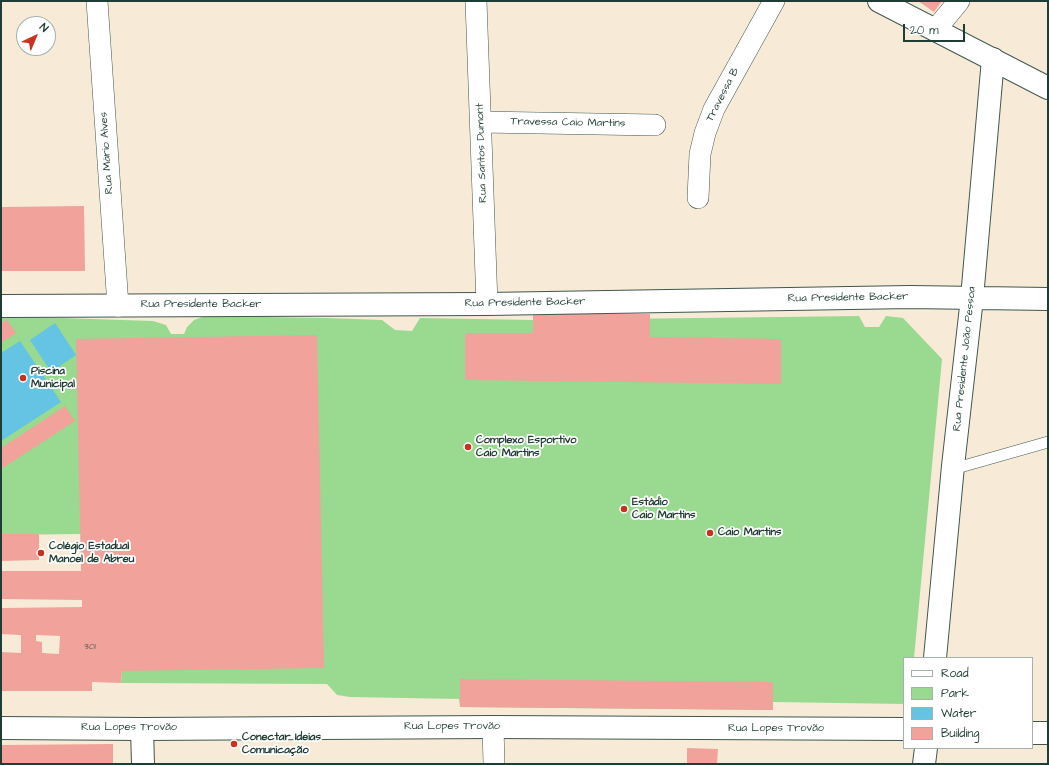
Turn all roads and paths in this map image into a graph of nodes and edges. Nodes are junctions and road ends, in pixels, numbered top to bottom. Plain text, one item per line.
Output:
1 (97, 1) edge
2 (476, 1) edge
3 (774, 1) edge
4 (879, 1) edge
5 (959, 1) edge
6 (936, 30) junction
7 (993, 59) junction
8 (1048, 88) edge
9 (481, 122) junction
10 (655, 125) dead end
11 (698, 198) dead end
12 (972, 298) junction
13 (1048, 299) edge
14 (486, 304) junction
15 (1, 306) edge
16 (118, 306) junction
17 (1048, 442) edge
18 (953, 468) junction
19 (935, 657) edge
20 (493, 727) junction
21 (1, 728) edge
22 (142, 729) junction
23 (903, 729) edge
24 (1033, 732) edge
25 (1048, 733) edge
26 (926, 749) edge
27 (144, 764) edge
28 (494, 764) edge
29 (924, 764) edge

1 - 16 street, Rua Mário Alves
2 - 9 street, Rua Santos Dumont
3 - 11 street, Travessa B
4 - 6 street
5 - 6 street
6 - 7 street
7 - 8 street
7 - 12 street, Rua Presidente João Pessoa
9 - 10 street, Travessa Caio Martins
9 - 14 street, Rua Santos Dumont
12 - 13 street, Rua Presidente Backer
12 - 14 street, Rua Presidente Backer
12 - 18 street, Rua Presidente João Pessoa
14 - 16 street, Rua Presidente Backer
15 - 16 street, Rua Presidente Backer
17 - 18 lane
18 - 19 street, Rua Presidente João Pessoa
20 - 22 street, Rua Lopes Trovão
20 - 23 street, Rua Lopes Trovão
20 - 28 street
21 - 22 street, Rua Lopes Trovão
22 - 27 street
24 - 25 street
26 - 29 street

